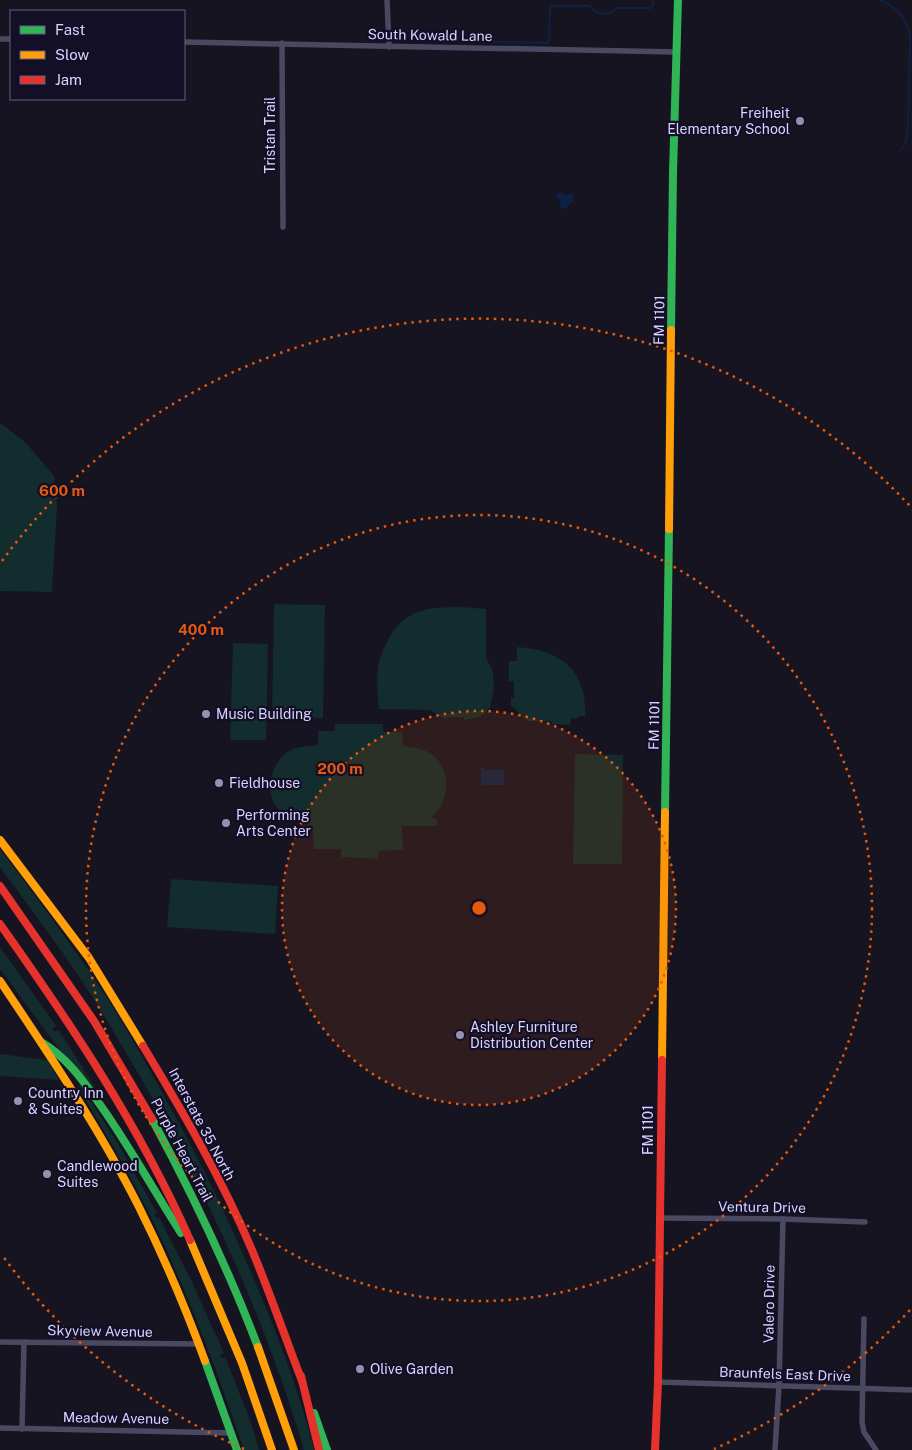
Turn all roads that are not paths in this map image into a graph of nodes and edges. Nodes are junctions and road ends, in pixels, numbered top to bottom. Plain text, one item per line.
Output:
1 (387, 0) edge
2 (678, 0) edge
3 (185, 42) edge
4 (282, 43) junction
5 (389, 47) junction
6 (676, 52) junction
7 (283, 227) dead end
8 (0, 840) edge
9 (0, 886) edge
10 (0, 924) edge
11 (0, 981) edge
12 (41, 1042) junction
13 (660, 1218) junction
14 (783, 1219) junction
15 (865, 1222) dead end
16 (199, 1261) junction
17 (864, 1320) dead end
18 (0, 1342) edge
19 (24, 1342) junction
20 (200, 1344) junction
21 (301, 1376) junction
22 (658, 1382) junction
23 (779, 1386) junction
24 (862, 1389) junction
25 (912, 1390) edge
26 (0, 1428) edge
27 (22, 1429) junction
28 (231, 1433) junction
29 (237, 1450) edge
30 (272, 1450) edge
31 (294, 1450) edge
32 (319, 1450) edge
33 (327, 1450) edge
34 (654, 1450) edge
35 (775, 1450) edge
36 (876, 1450) edge

1 - 5 street
2 - 6 main road, FM 1101 / FM 1101
3 - 4 street, South Kowald Lane
4 - 5 street, South Kowald Lane
4 - 7 street, Tristan Trail
5 - 6 street, South Kowald Lane
6 - 13 main road, FM 1101 / FM 1101
8 - 21 main road, Interstate 35 North
9 - 31 main road, Purple Heart Trail
10 - 16 main road
11 - 12 main road
12 - 16 main road
12 - 20 main road
13 - 14 street, Ventura Drive
13 - 22 main road, FM 1101 / FM 1101
14 - 15 street, Ventura Drive
14 - 23 street, Valero Drive
16 - 30 main road
17 - 24 street
18 - 19 street, Skyview Avenue
19 - 20 street, Skyview Avenue
19 - 27 street
20 - 28 main road
21 - 32 main road
21 - 33 main road, Interstate 35 North
22 - 23 street, Braunfels East Drive
22 - 34 main road, FM 1101 / FM 1101
23 - 24 street, Braunfels East Drive
23 - 35 street, Valero Drive
24 - 25 street, Braunfels East Drive
24 - 36 street
26 - 27 street, Meadow Avenue
27 - 28 street, Meadow Avenue
28 - 29 main road

